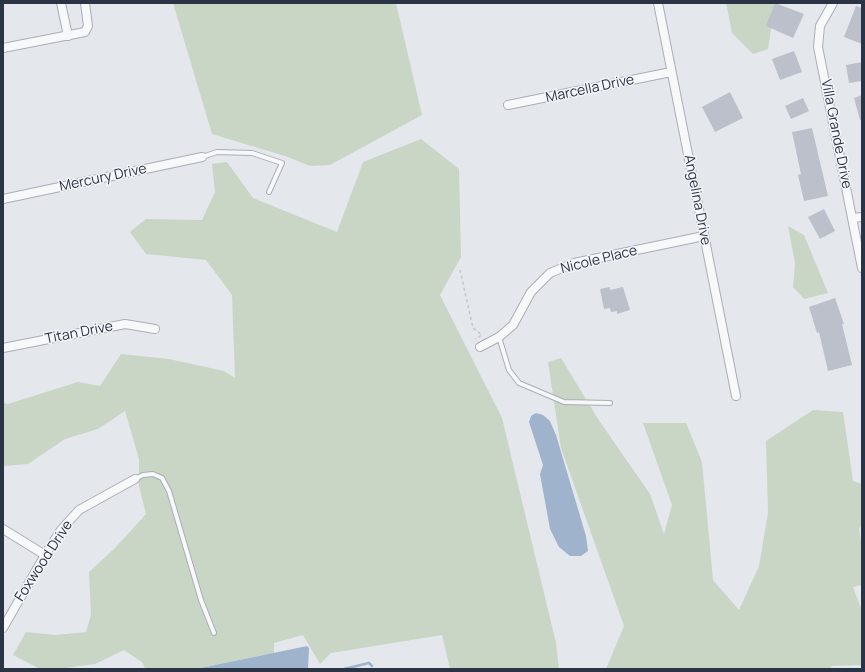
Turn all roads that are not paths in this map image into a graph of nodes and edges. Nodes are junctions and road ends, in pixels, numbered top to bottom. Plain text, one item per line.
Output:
1 (61, 3) edge
2 (85, 3) edge
3 (658, 3) edge
4 (833, 3) edge
5 (68, 36) junction
6 (3, 48) edge
7 (671, 72) junction
8 (508, 105) dead end
9 (202, 158) joint
10 (269, 192) dead end
11 (3, 199) edge
12 (862, 216) edge
13 (853, 218) junction
14 (704, 236) junction
15 (862, 268) edge
16 (155, 329) dead end
17 (499, 337) junction
18 (3, 348) edge
19 (480, 348) dead end
20 (736, 396) dead end
21 (610, 403) dead end
22 (135, 479) joint
23 (3, 529) edge
24 (45, 555) junction
25 (3, 628) edge
26 (214, 633) dead end

1 - 5 street
2 - 5 street
3 - 7 street, Angelina Drive
4 - 13 street, Villa Grande Drive
5 - 6 street
7 - 8 street, Marcella Drive
7 - 14 street, Angelina Drive
9 - 10 lane
9 - 11 street, Mercury Drive
12 - 13 street
13 - 15 street, Villa Grande Drive
14 - 17 street, Nicole Place
14 - 20 street, Angelina Drive
16 - 18 street, Titan Drive
17 - 19 street, Nicole Place
17 - 21 lane
22 - 24 street, Foxwood Drive
22 - 26 lane
23 - 24 street
24 - 25 street, Foxwood Drive

